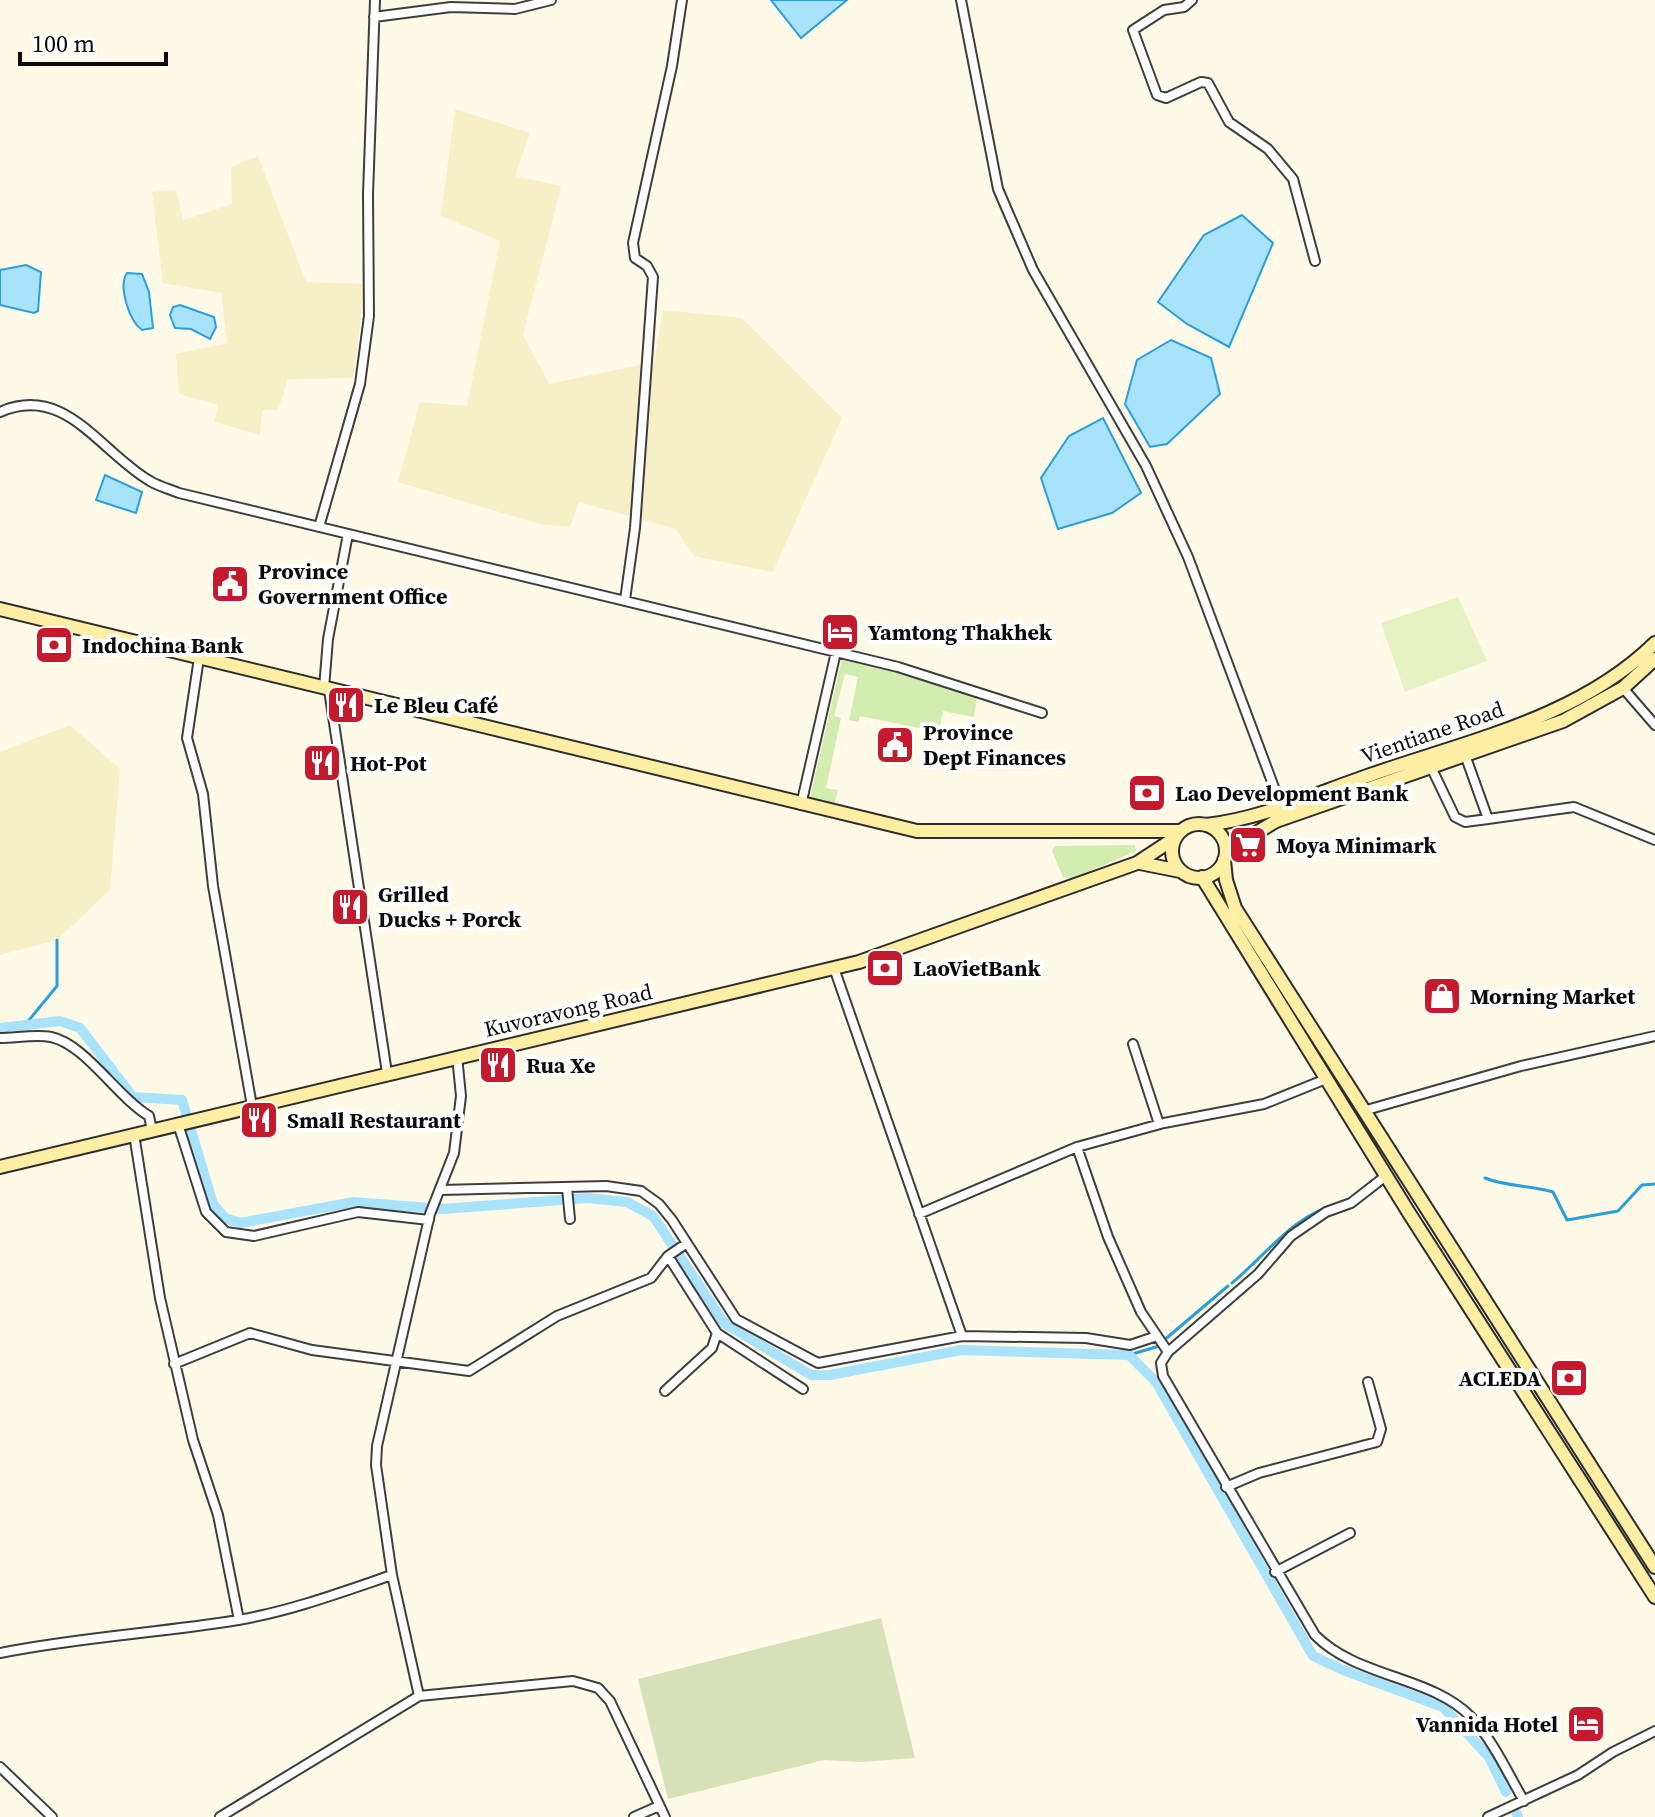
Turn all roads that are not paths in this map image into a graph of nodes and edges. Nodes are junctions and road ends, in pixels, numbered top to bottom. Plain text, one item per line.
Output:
1 (375, 0) edge
2 (551, 0) edge
3 (682, 0) edge
4 (961, 0) edge
5 (1192, 0) edge
6 (374, 17) junction
7 (1315, 261) dead end
8 (0, 412) edge
9 (319, 527) junction
10 (348, 534) junction
11 (625, 600) junction
12 (0, 609) edge
13 (1655, 643) edge
14 (836, 652) junction
15 (199, 658) junction
16 (1655, 659) edge
17 (1623, 688) junction
18 (326, 689) junction
19 (1042, 713) dead end
20 (1655, 725) edge
21 (1463, 749) junction
22 (1431, 767) junction
23 (801, 805) junction
24 (1281, 806) junction
25 (1488, 819) junction
26 (1206, 825) junction
27 (1178, 834) junction
28 (1655, 840) edge
29 (1225, 855) junction
30 (1137, 863) junction
31 (1181, 871) junction
32 (1202, 877) junction
33 (834, 968) junction
34 (1655, 1036) edge
35 (0, 1038) edge
36 (1133, 1044) dead end
37 (457, 1056) junction
38 (387, 1073) junction
39 (1326, 1079) junction
40 (252, 1106) junction
41 (1363, 1111) junction
42 (180, 1123) junction
43 (1159, 1124) junction
44 (152, 1130) junction
45 (134, 1134) junction
46 (1077, 1147) junction
47 (0, 1167) edge
48 (1387, 1175) junction
49 (567, 1188) junction
50 (441, 1190) junction
51 (919, 1214) junction
52 (430, 1217) junction
53 (570, 1219) dead end
54 (687, 1243) junction
55 (668, 1256) junction
56 (717, 1333) junction
57 (962, 1336) junction
58 (1157, 1336) junction
59 (1168, 1352) junction
60 (396, 1363) junction
61 (174, 1364) junction
62 (1368, 1382) dead end
63 (803, 1389) dead end
64 (665, 1391) dead end
65 (1226, 1487) junction
66 (1350, 1533) dead end
67 (1655, 1567) edge
68 (1275, 1572) junction
69 (392, 1575) junction
70 (1655, 1597) edge
71 (239, 1620) junction
72 (0, 1653) edge
73 (419, 1696) junction
74 (1655, 1731) edge
75 (0, 1767) edge
76 (1524, 1801) junction
77 (659, 1806) junction
78 (52, 1817) edge
79 (220, 1817) edge
80 (634, 1817) edge
81 (665, 1817) edge
82 (1488, 1817) edge

1 - 6 street
2 - 6 street
3 - 11 street
4 - 24 street
5 - 7 street
6 - 9 street
8 - 9 street
9 - 10 street
10 - 11 street
10 - 18 street
11 - 14 street
12 - 15 main road
13 - 21 main road, Vientiane Road
14 - 19 street
14 - 23 street
15 - 18 main road
15 - 40 street
16 - 17 main road
17 - 20 street
17 - 21 main road
18 - 23 main road
18 - 38 street
21 - 22 main road
21 - 24 main road, Vientiane Road
21 - 25 street
22 - 25 street
22 - 29 main road
23 - 27 main road
24 - 26 main road, Vientiane Road
25 - 28 street
26 - 27 main road
26 - 29 main road
27 - 30 main road, Kuvoravong Road
27 - 31 main road
29 - 32 main road
29 - 41 main road
30 - 31 main road
30 - 33 main road, Kuvoravong Road
31 - 32 main road
32 - 39 main road
33 - 37 main road, Kuvoravong Road
33 - 51 street
34 - 41 street
35 - 44 street
36 - 43 street
37 - 38 main road, Kuvoravong Road
37 - 50 street
38 - 40 main road, Kuvoravong Road
39 - 43 street
39 - 48 main road
40 - 42 main road, Kuvoravong Road
41 - 67 main road
42 - 44 main road, Kuvoravong Road
42 - 52 street
43 - 46 street
44 - 45 main road, Kuvoravong Road
45 - 47 main road, Kuvoravong Road
45 - 61 street
46 - 51 street
46 - 58 street
48 - 59 street
48 - 70 main road
49 - 50 street
49 - 53 street
49 - 54 street
50 - 52 street
51 - 57 street
52 - 60 street
54 - 55 street
54 - 57 street
55 - 56 street
55 - 60 street
56 - 63 street
56 - 64 street
57 - 58 street
58 - 59 street
59 - 65 street
60 - 61 street
60 - 69 street
61 - 71 street
62 - 65 street
65 - 68 street
66 - 68 street
68 - 76 street
69 - 71 street
69 - 73 street
71 - 72 street
73 - 77 street
73 - 79 street
74 - 76 street
75 - 78 street
76 - 82 street
77 - 80 street
77 - 81 street

